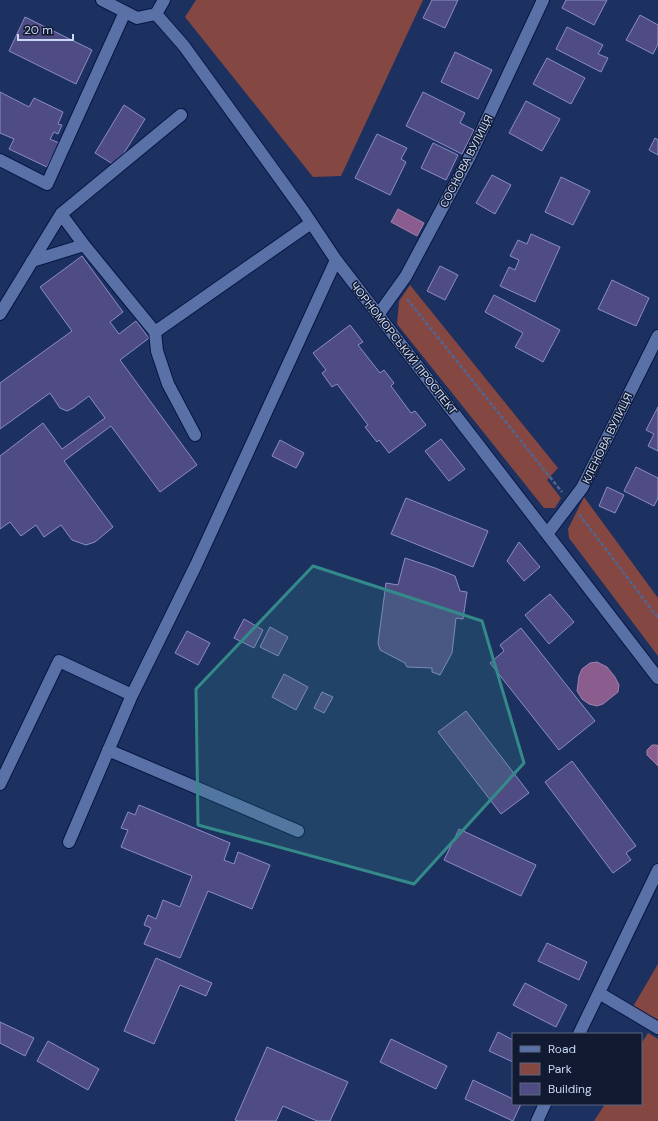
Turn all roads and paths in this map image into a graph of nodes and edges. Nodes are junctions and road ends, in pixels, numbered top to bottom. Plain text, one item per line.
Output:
1 (102, 0) edge
2 (153, 0) edge
3 (164, 0) edge
4 (543, 0) edge
5 (125, 12) junction
6 (156, 14) junction
7 (181, 115) dead end
8 (0, 160) edge
9 (61, 214) junction
10 (311, 223) junction
11 (84, 245) junction
12 (336, 260) junction
13 (32, 261) junction
14 (398, 287) junction
15 (0, 314) edge
16 (378, 315) junction
17 (155, 332) junction
18 (658, 336) edge
19 (195, 435) dead end
20 (571, 503) junction
21 (547, 534) junction
22 (658, 618) edge
23 (658, 678) edge
24 (132, 695) junction
25 (108, 750) junction
26 (0, 784) edge
27 (298, 831) dead end
28 (69, 842) dead end
29 (658, 870) edge
30 (600, 993) junction
31 (658, 1028) edge
32 (580, 1033) edge
33 (545, 1105) edge
34 (537, 1121) edge

1 - 5 street
2 - 6 street
3 - 6 street
4 - 14 street, СОСНОВА ВУЛИЦЯ
5 - 6 street
5 - 8 street
6 - 10 street, ЧОРНОМОРСЬКИЙ ПРОСПЕКТ
7 - 9 street
9 - 11 street
9 - 13 street
10 - 12 street, ЧОРНОМОРСЬКИЙ ПРОСПЕКТ
10 - 17 street
11 - 13 street
11 - 17 street
12 - 16 street, ЧОРНОМОРСЬКИЙ ПРОСПЕКТ
12 - 24 street
13 - 15 street
14 - 16 street, СОСНОВА ВУЛИЦЯ
14 - 20 path
16 - 21 street, ЧОРНОМОРСЬКИЙ ПРОСПЕКТ
17 - 19 street
18 - 20 street, КЛЕНОВА ВУЛИЦЯ
20 - 21 street, КЛЕНОВА ВУЛИЦЯ
20 - 22 path
21 - 23 street, ЧОРНОМОРСЬКИЙ ПРОСПЕКТ
24 - 25 street
24 - 26 street
25 - 27 street
25 - 28 street
29 - 30 street
30 - 31 street
30 - 32 street
33 - 34 street

